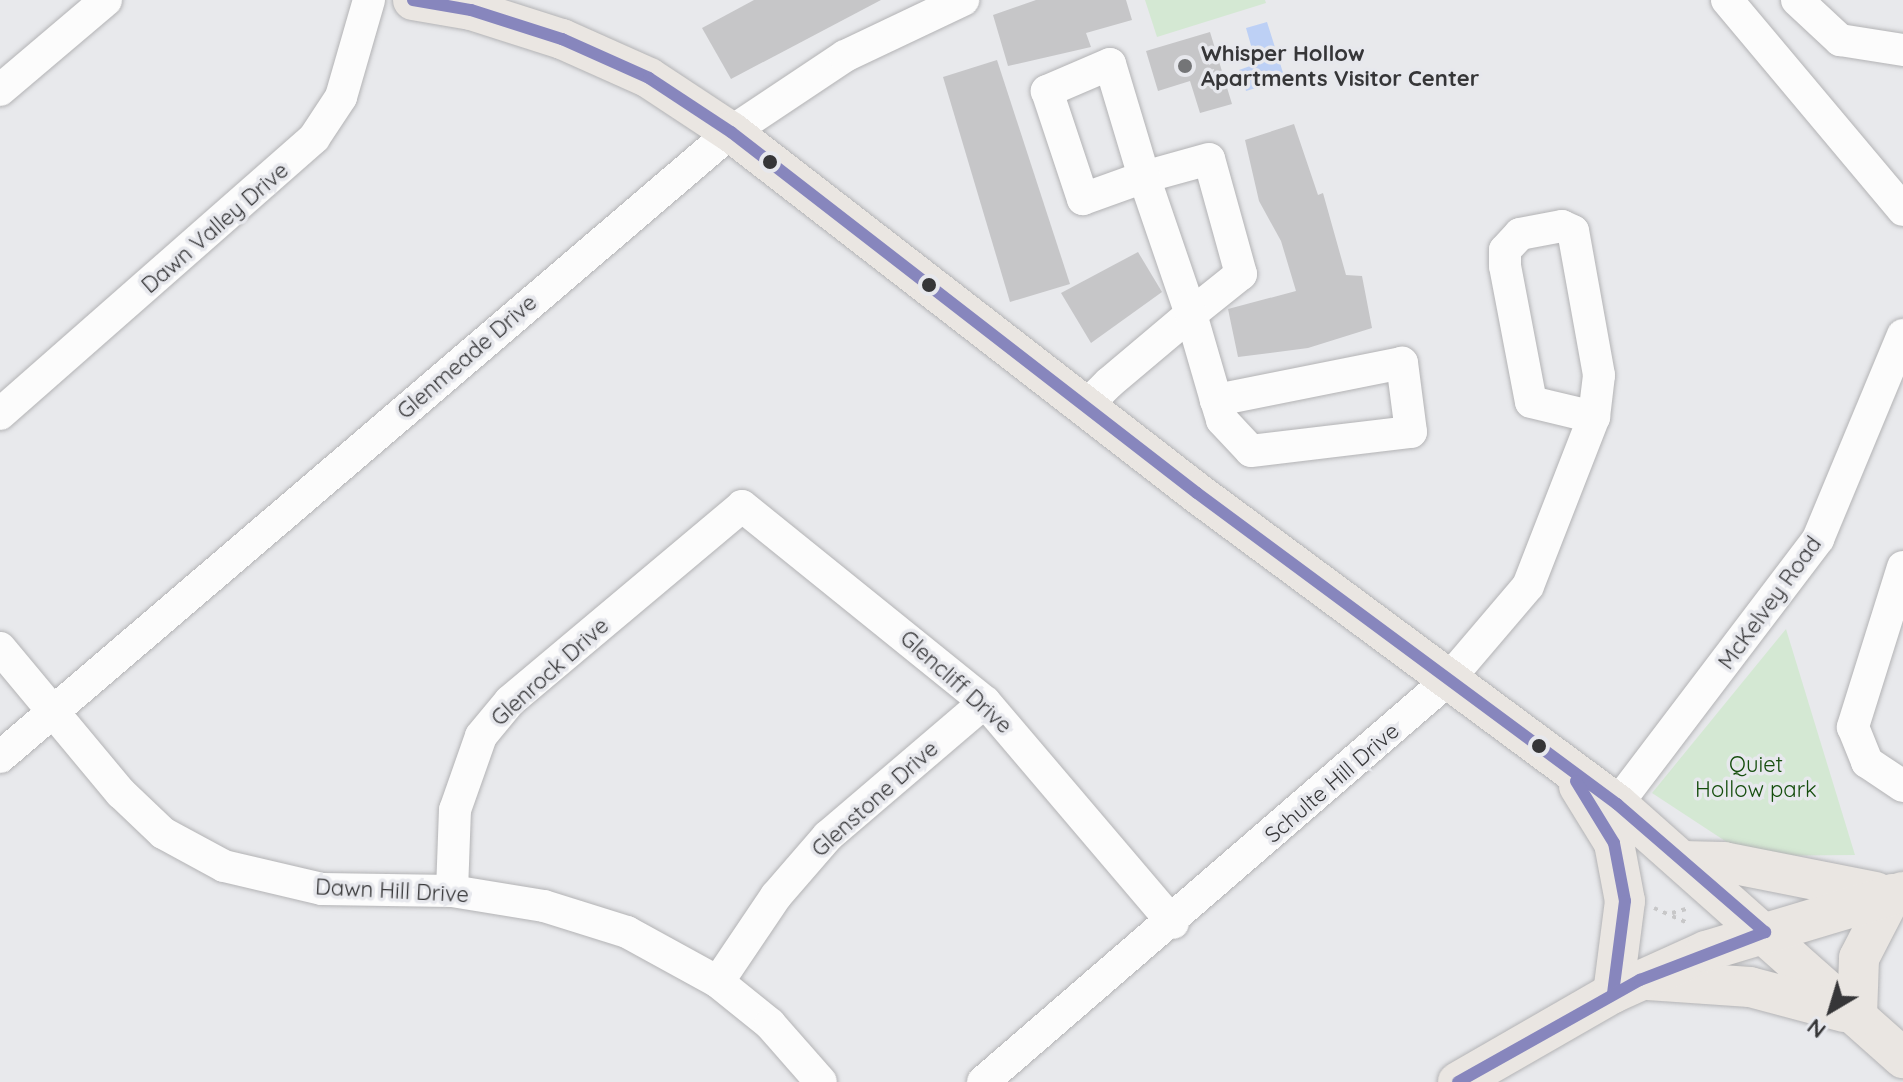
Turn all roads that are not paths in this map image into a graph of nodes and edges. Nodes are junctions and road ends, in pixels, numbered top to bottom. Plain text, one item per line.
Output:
1 (106, 0) edge
2 (369, 0) edge
3 (413, 0) edge
4 (1797, 0) edge
5 (957, 1) edge
6 (1729, 1) edge
7 (1903, 50) edge
8 (0, 90) edge
9 (731, 132) junction
10 (1903, 210) edge
11 (1191, 314) junction
12 (1903, 335) edge
13 (1216, 400) junction
14 (1086, 406) junction
15 (0, 414) edge
16 (1594, 417) junction
17 (742, 506) joint
18 (1903, 567) edge
19 (0, 648) edge
20 (1448, 680) junction
21 (985, 702) junction
22 (54, 711) junction
23 (0, 757) edge
24 (1569, 769) junction
25 (1903, 786) edge
26 (1617, 804) junction
27 (1682, 861) junction
28 (452, 891) junction
29 (1898, 893) edge
30 (1173, 923) junction
31 (1765, 932) junction
32 (718, 982) junction
33 (1626, 986) junction
34 (1857, 1016) junction
35 (1903, 1058) edge
36 (821, 1082) edge
37 (983, 1082) edge
38 (1458, 1082) edge

1 - 8 street
2 - 15 street, Dawn Valley Drive
3 - 9 main road
4 - 7 street
5 - 9 street, Glenmeade Drive
6 - 10 street
9 - 14 main road
9 - 22 street, Glenmeade Drive
11 - 11 street
11 - 13 street
11 - 14 street
12 - 26 street, McKelvey Road
13 - 13 street
14 - 20 main road
16 - 16 street, Schulte Hill Drive
16 - 20 street, Schulte Hill Drive
17 - 21 street, Glencliff Drive
17 - 28 street, Glenrock Drive
18 - 25 street
19 - 22 street, Dawn Hill Drive
20 - 24 main road
20 - 30 street, Schulte Hill Drive
21 - 30 street, Glencliff Drive
21 - 32 street, Glenstone Drive
22 - 23 street, Glenmeade Drive
22 - 28 street, Dawn Hill Drive
24 - 26 main road
24 - 33 main road
26 - 27 main road
27 - 29 main road
27 - 31 main road
28 - 32 street, Dawn Hill Drive
29 - 31 main road
29 - 34 main road
30 - 37 street, Schulte Hill Drive
31 - 33 main road
31 - 34 main road
32 - 36 street, Dawn Hill Drive
33 - 34 main road
33 - 38 main road
34 - 35 main road

